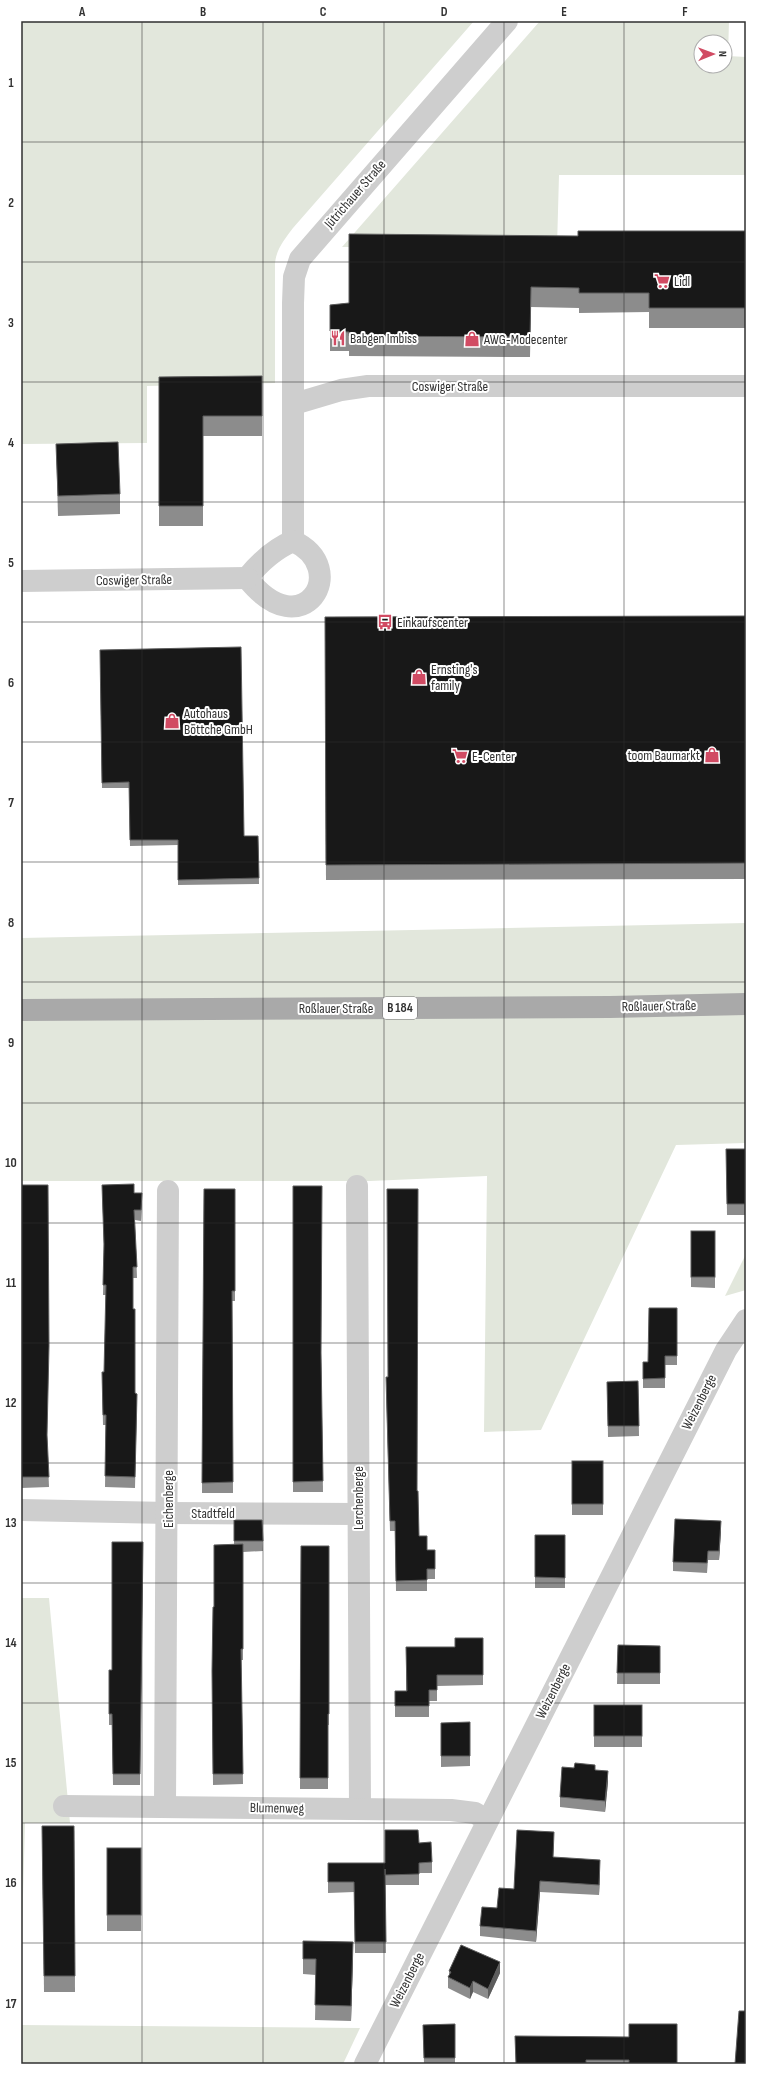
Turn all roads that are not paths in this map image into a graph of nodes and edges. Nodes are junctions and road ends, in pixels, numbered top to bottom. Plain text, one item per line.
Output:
1 (507, 21) edge
2 (746, 386) edge
3 (294, 404) junction
4 (293, 541) junction
5 (247, 578) junction
6 (21, 581) edge
7 (746, 1004) edge
8 (21, 1010) edge
9 (357, 1186) dead end
10 (168, 1191) dead end
11 (746, 1320) edge
12 (21, 1510) edge
13 (168, 1513) junction
14 (358, 1514) junction
15 (64, 1806) dead end
16 (165, 1807) junction
17 (360, 1809) junction
18 (487, 1820) junction
19 (365, 2064) edge

1 - 3 street, Jütrichauer Straße
2 - 3 street, Coswiger Straße
3 - 4 street
4 - 5 street
4 - 5 street
5 - 6 street, Coswiger Straße
7 - 8 main road, Roßlauer Straße / B 184
9 - 14 street, Lerchenberge
10 - 13 street, Eichenberge
11 - 18 street, Weizenberge
12 - 13 street, Stadtfeld
13 - 14 street, Stadtfeld
13 - 16 street, Eichenberge
14 - 17 street, Lerchenberge
15 - 16 street, Blumenweg
16 - 17 street, Blumenweg
17 - 18 street, Blumenweg
18 - 19 street, Weizenberge

